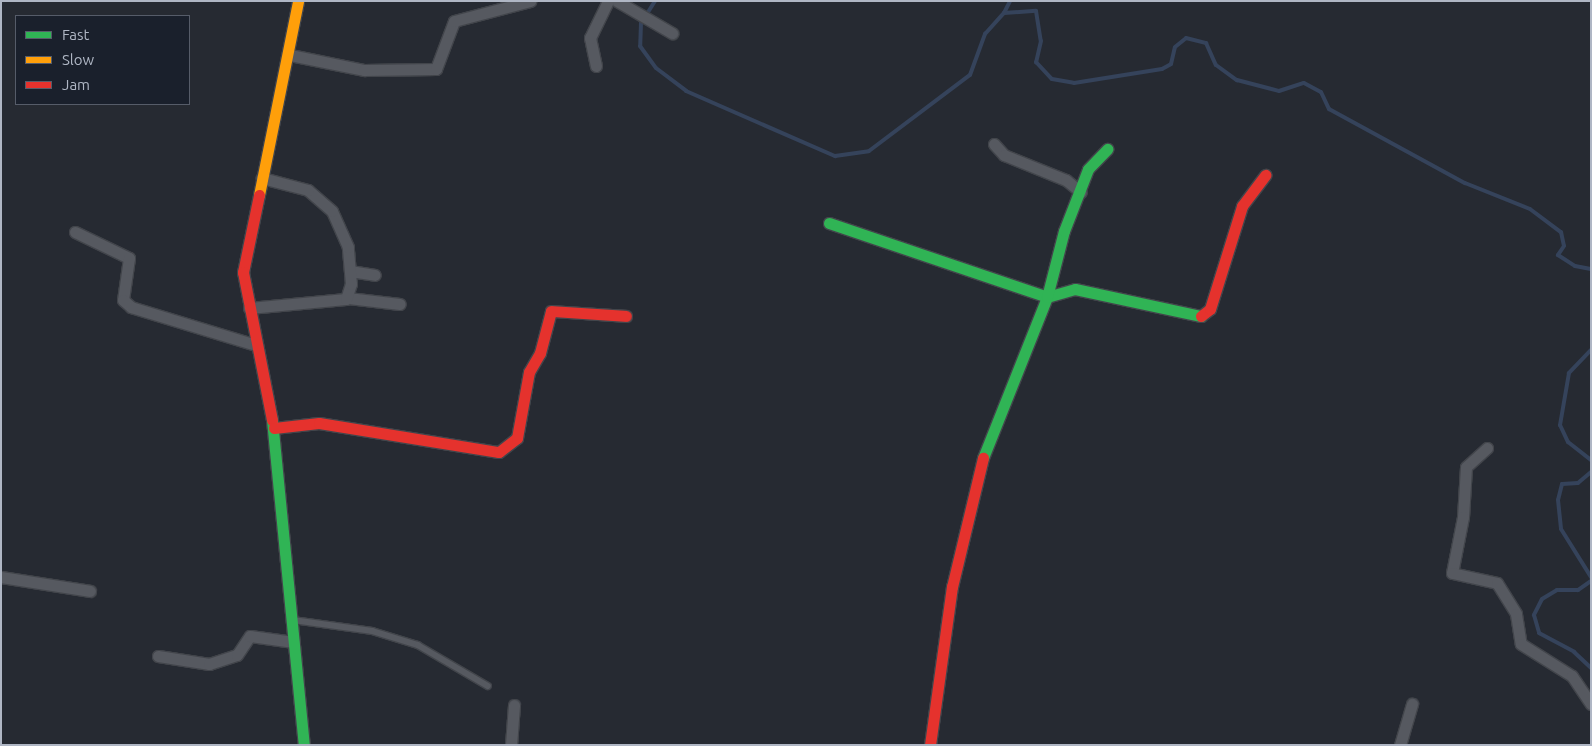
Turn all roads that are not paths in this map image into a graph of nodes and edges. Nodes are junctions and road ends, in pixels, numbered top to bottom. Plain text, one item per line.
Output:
1 (298, 1) edge
2 (530, 1) edge
3 (608, 1) edge
4 (617, 1) edge
5 (672, 33) dead end
6 (290, 55) junction
7 (596, 66) dead end
8 (994, 144) dead end
9 (1107, 150) dead end
10 (1265, 175) dead end
11 (262, 178) junction
12 (1081, 192) junction
13 (830, 223) dead end
14 (74, 232) dead end
15 (350, 271) junction
16 (375, 275) dead end
17 (1047, 297) junction
18 (348, 298) junction
19 (400, 304) dead end
20 (249, 308) junction
21 (626, 316) dead end
22 (256, 345) junction
23 (274, 428) junction
24 (1487, 448) dead end
25 (1, 577) edge
26 (90, 591) dead end
27 (291, 619) junction
28 (294, 642) junction
29 (158, 656) dead end
30 (488, 686) dead end
31 (1412, 704) dead end
32 (1591, 704) edge
33 (514, 705) dead end
34 (304, 745) edge
35 (511, 745) edge
36 (930, 745) edge
37 (1400, 745) edge

1 - 6 street
2 - 6 street
3 - 7 street
4 - 5 street
6 - 11 street
8 - 12 street
9 - 12 street
10 - 17 street
11 - 15 street
11 - 20 street
12 - 17 street
13 - 17 street
14 - 22 street
15 - 16 street
15 - 18 street
17 - 36 street
18 - 19 street
18 - 20 street
20 - 22 street
21 - 23 street
22 - 23 street
23 - 27 street
24 - 32 street
25 - 26 street
27 - 28 street
27 - 30 lane
28 - 29 street
28 - 34 street
31 - 37 street
33 - 35 street

